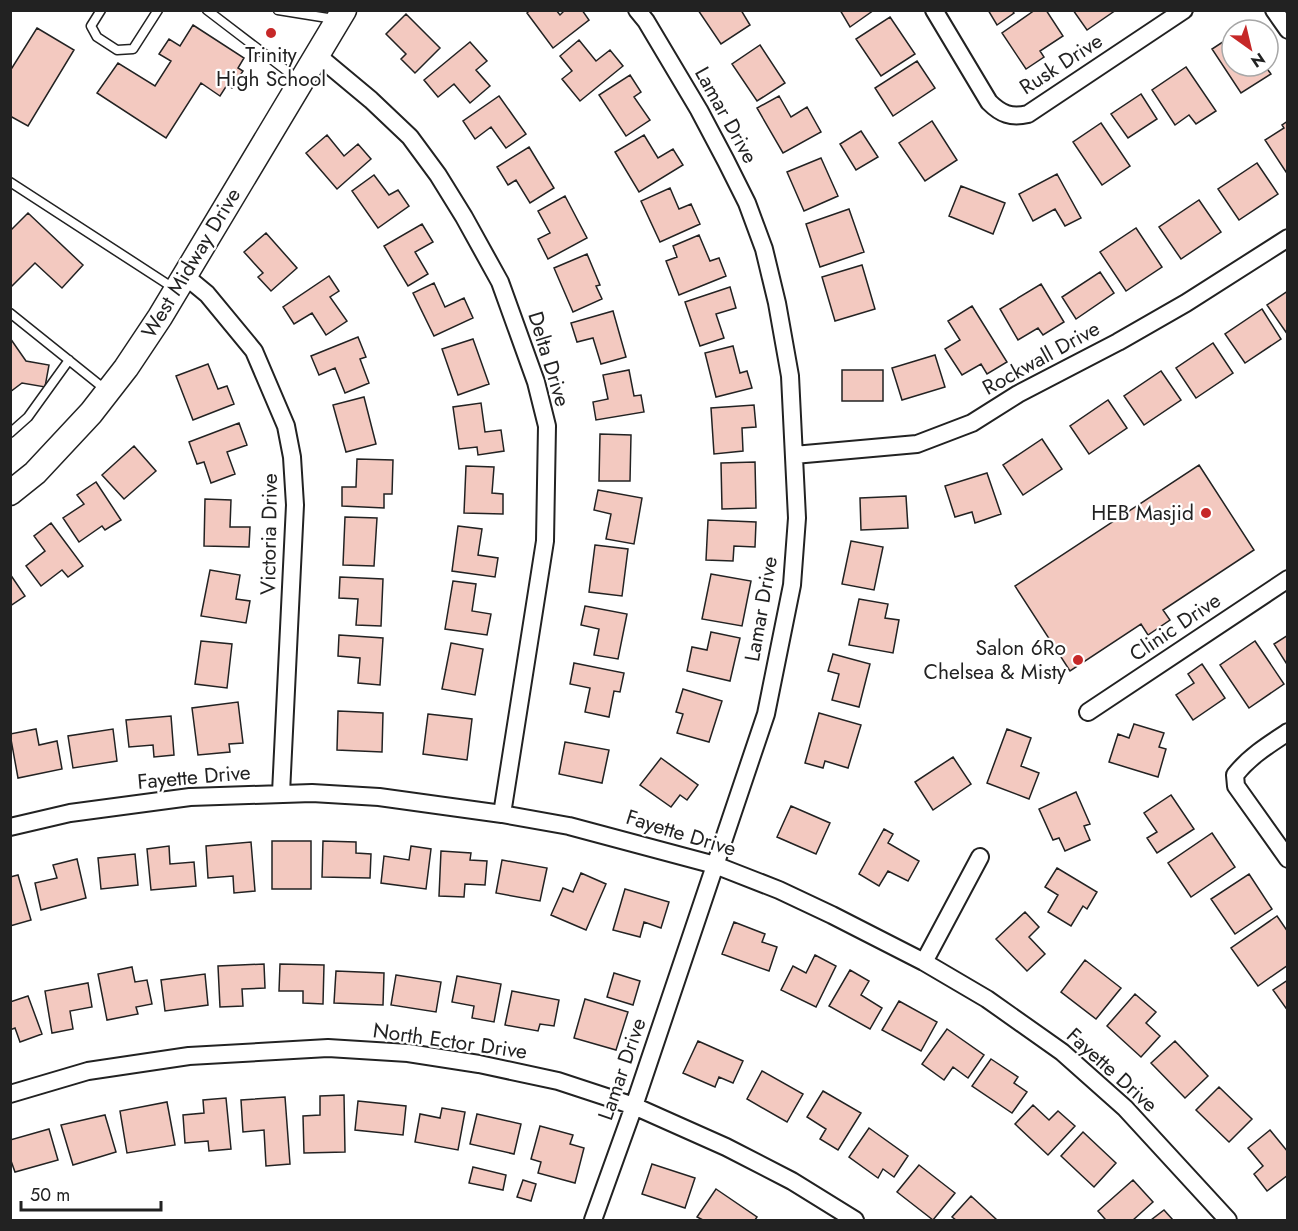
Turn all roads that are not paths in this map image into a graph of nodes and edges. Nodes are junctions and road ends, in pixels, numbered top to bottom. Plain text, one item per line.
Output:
1 (101, 10) edge
2 (158, 10) edge
3 (207, 10) edge
4 (278, 10) edge
5 (637, 10) edge
6 (934, 10) edge
7 (1184, 10) edge
8 (1274, 10) edge
9 (341, 15) edge
10 (1287, 30) edge
11 (317, 55) junction
12 (301, 82) junction
13 (10, 182) edge
14 (1287, 238) edge
15 (180, 283) junction
16 (10, 313) edge
17 (69, 360) junction
18 (108, 392) junction
19 (10, 433) edge
20 (794, 454) junction
21 (10, 493) edge
22 (1287, 579) edge
23 (1088, 712) dead end
24 (1287, 732) edge
25 (281, 793) junction
26 (502, 814) junction
27 (10, 827) edge
28 (980, 857) dead end
29 (1287, 860) edge
30 (715, 864) junction
31 (924, 962) junction
32 (10, 1094) edge
33 (634, 1106) junction
34 (593, 1221) edge
35 (855, 1221) edge
36 (1228, 1221) edge

1 - 2 lane
3 - 12 lane
4 - 9 lane
5 - 20 street, Lamar Drive
6 - 7 street, Rusk Drive
8 - 10 street
9 - 11 street, West Midway Drive
11 - 12 street, West Midway Drive
11 - 26 street, Delta Drive
12 - 15 street, West Midway Drive
13 - 15 lane
14 - 20 street, Rockwall Drive
15 - 18 street, West Midway Drive
15 - 25 street, Victoria Drive
16 - 17 lane
17 - 18 lane
17 - 19 lane
18 - 21 street, West Midway Drive
20 - 30 street, Lamar Drive
22 - 23 street, Clinic Drive
24 - 29 street
25 - 26 street, Fayette Drive
25 - 27 street, Fayette Drive
26 - 30 street, Fayette Drive
28 - 31 street
30 - 31 street, Fayette Drive
30 - 33 street, Lamar Drive
31 - 36 street, Fayette Drive
32 - 33 street, North Ector Drive
33 - 34 street, Lamar Drive
33 - 35 street, North Ector Drive

